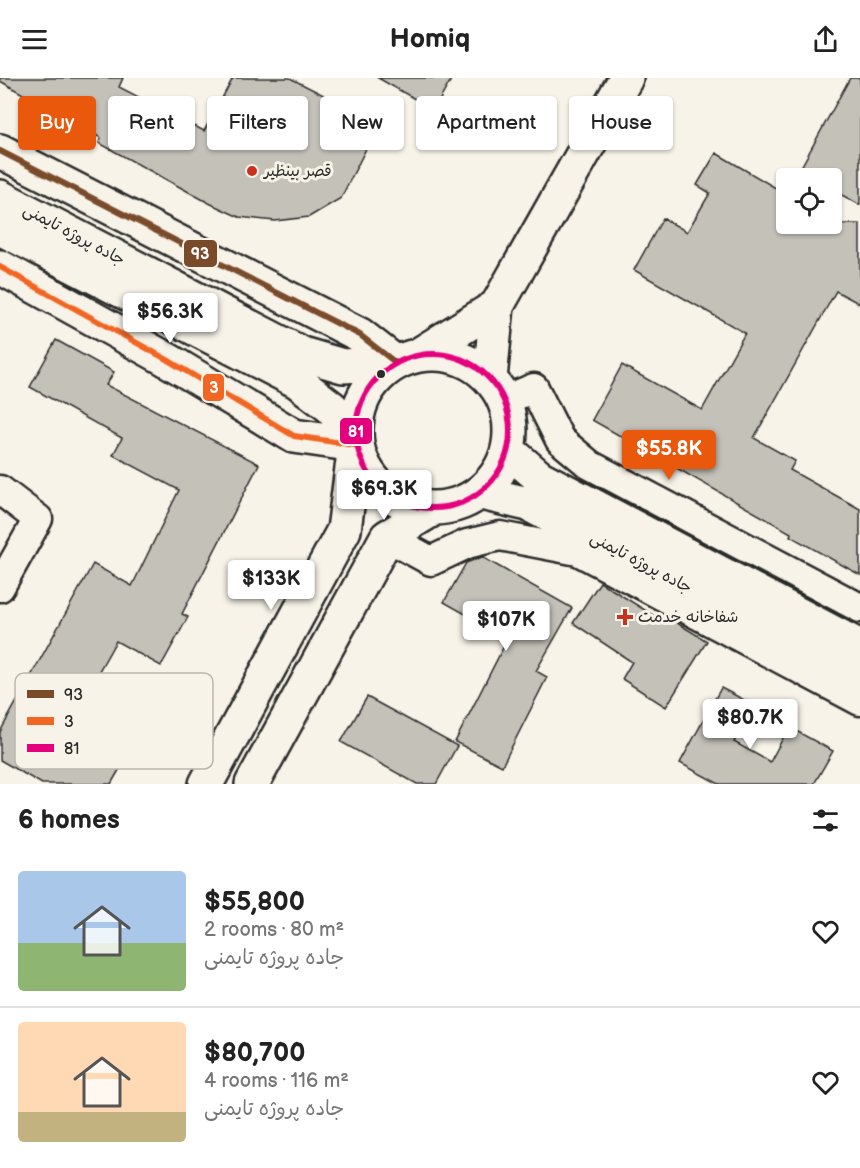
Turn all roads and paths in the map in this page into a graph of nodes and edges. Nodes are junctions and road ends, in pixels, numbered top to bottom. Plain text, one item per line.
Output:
1 (626, 78) edge
2 (0, 151) edge
3 (0, 196) edge
4 (0, 228) edge
5 (0, 267) edge
6 (497, 306) junction
7 (408, 359) junction
8 (498, 390) junction
9 (355, 445) junction
10 (509, 452) junction
11 (0, 490) edge
12 (481, 493) junction
13 (433, 509) junction
14 (387, 537) junction
15 (0, 587) edge
16 (860, 608) edge
17 (860, 647) edge
18 (860, 680) edge
19 (860, 700) edge
20 (206, 784) edge
21 (252, 784) edge

1 - 6 main road
2 - 7 main road
3 - 7 main road, جاده پروژه تایمنی
4 - 9 main road, جاده پروژه تایمنی
5 - 9 main road
6 - 7 main road
6 - 8 main road
7 - 8 main road
7 - 9 main road
8 - 10 main road
8 - 16 street
9 - 13 main road
9 - 20 main road
10 - 12 main road
10 - 17 main road, جاده پروژه تایمنی
11 - 15 street
12 - 13 main road
12 - 18 main road, جاده پروژه تایمنی
13 - 14 main road
14 - 19 street
14 - 21 main road

